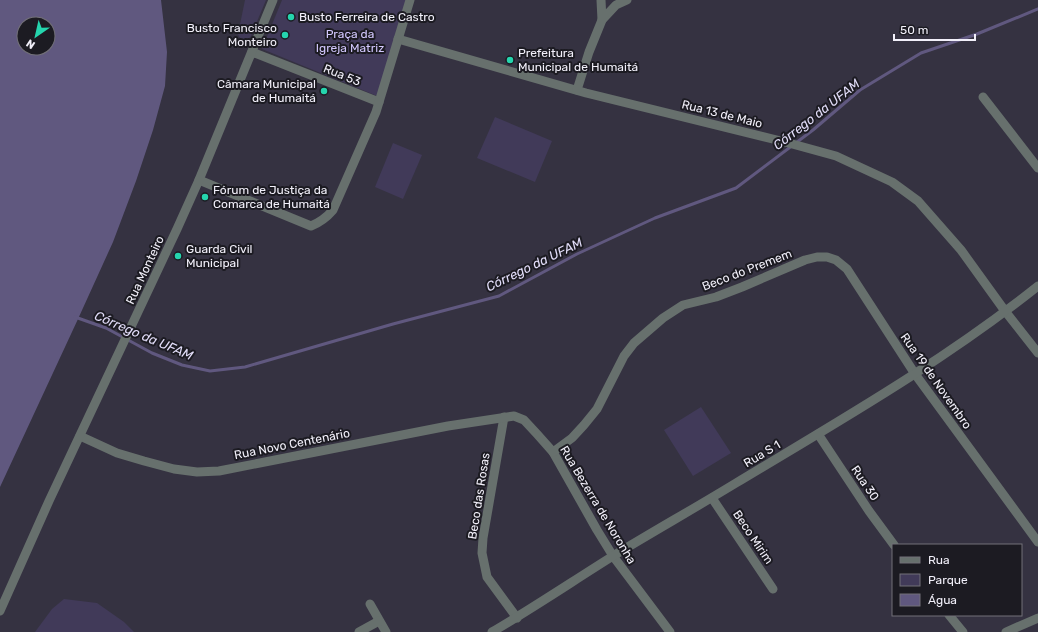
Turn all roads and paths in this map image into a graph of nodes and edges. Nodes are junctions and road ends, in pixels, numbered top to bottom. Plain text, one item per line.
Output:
1 (273, 0) edge
2 (410, 0) edge
3 (601, 0) edge
4 (627, 0) edge
5 (602, 20) junction
6 (398, 39) junction
7 (252, 52) junction
8 (577, 90) junction
9 (983, 97) dead end
10 (379, 102) junction
11 (1038, 168) edge
12 (199, 180) junction
13 (805, 260) joint
14 (1038, 286) edge
15 (1005, 311) junction
16 (1038, 353) edge
17 (915, 374) junction
18 (509, 416) junction
19 (818, 434) junction
20 (80, 436) junction
21 (552, 452) junction
22 (712, 498) junction
23 (1038, 542) edge
24 (893, 544) edge
25 (613, 556) junction
26 (773, 589) dead end
27 (370, 604) dead end
28 (0, 611) edge
29 (951, 616) edge
30 (517, 618) junction
31 (1038, 618) edge
32 (380, 621) junction
33 (359, 632) edge
34 (386, 632) edge
35 (492, 632) edge
36 (670, 632) edge
37 (963, 632) edge
38 (1006, 632) edge

1 - 7 street, Rua Monteiro
2 - 6 street
3 - 5 street
4 - 5 street
5 - 8 street
6 - 8 street, Rua 13 de Maio
6 - 10 street
7 - 10 street, Rua 53
7 - 12 street, Rua Monteiro
8 - 15 street, Rua 13 de Maio
9 - 11 street
10 - 12 street
12 - 20 street, Rua Monteiro
13 - 17 street, Rua 19 de Novembro
13 - 21 street, Beco do Premem
14 - 15 street, Rua S 1
15 - 16 street, Rua 13 de Maio
15 - 17 street, Rua S 1
17 - 19 street, Rua S 1
17 - 23 street, Rua 19 de Novembro
18 - 20 street, Rua Novo Centenário
18 - 21 street, Rua Bezerra de Noronha
18 - 30 street, Beco das Rosas
19 - 22 street, Rua S 1
19 - 24 street, Rua 30
20 - 28 street, Rua Monteiro
21 - 25 street, Rua Bezerra de Noronha
22 - 25 street, Rua S 1
22 - 26 street, Beco Mirim
25 - 30 street, Rua S 1
25 - 36 street, Rua Bezerra de Noronha
27 - 32 street
29 - 37 street
30 - 35 street, Rua S 1
31 - 38 street
32 - 33 street
32 - 34 street

